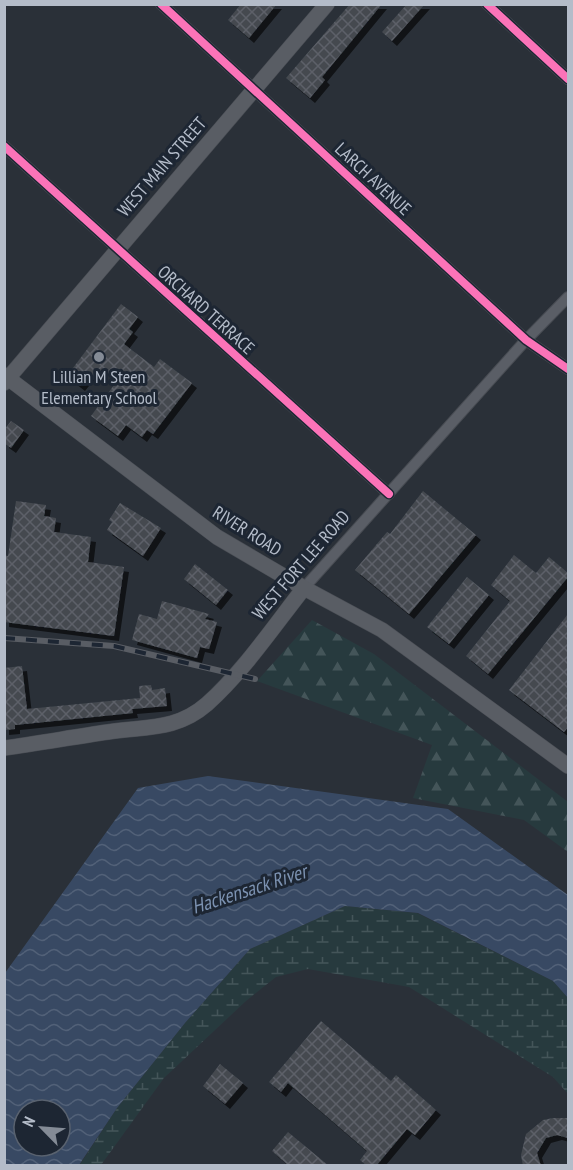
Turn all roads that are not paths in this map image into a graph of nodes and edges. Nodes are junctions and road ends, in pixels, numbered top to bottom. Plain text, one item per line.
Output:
1 (162, 4) edge
2 (327, 4) edge
3 (487, 4) edge
4 (568, 79) edge
5 (254, 89) junction
6 (4, 146) edge
7 (117, 250) junction
8 (568, 297) edge
9 (526, 340) junction
10 (568, 369) edge
11 (6, 378) edge
12 (389, 494) junction
13 (304, 588) junction
14 (4, 748) edge
15 (568, 766) edge

1 - 5 street, LARCH AVENUE
2 - 5 main road, WEST MAIN STREET
3 - 4 street
5 - 7 main road, WEST MAIN STREET
5 - 9 street, LARCH AVENUE
6 - 7 street, ORCHARD TERRACE
7 - 11 main road, WEST MAIN STREET
7 - 12 street, ORCHARD TERRACE
8 - 9 street, WEST FORT LEE ROAD
9 - 10 street, LARCH AVENUE
9 - 12 street, WEST FORT LEE ROAD
11 - 13 main road, RIVER ROAD
12 - 13 street, WEST FORT LEE ROAD
13 - 14 main road, WEST FORT LEE ROAD
13 - 15 main road, RIVER ROAD

